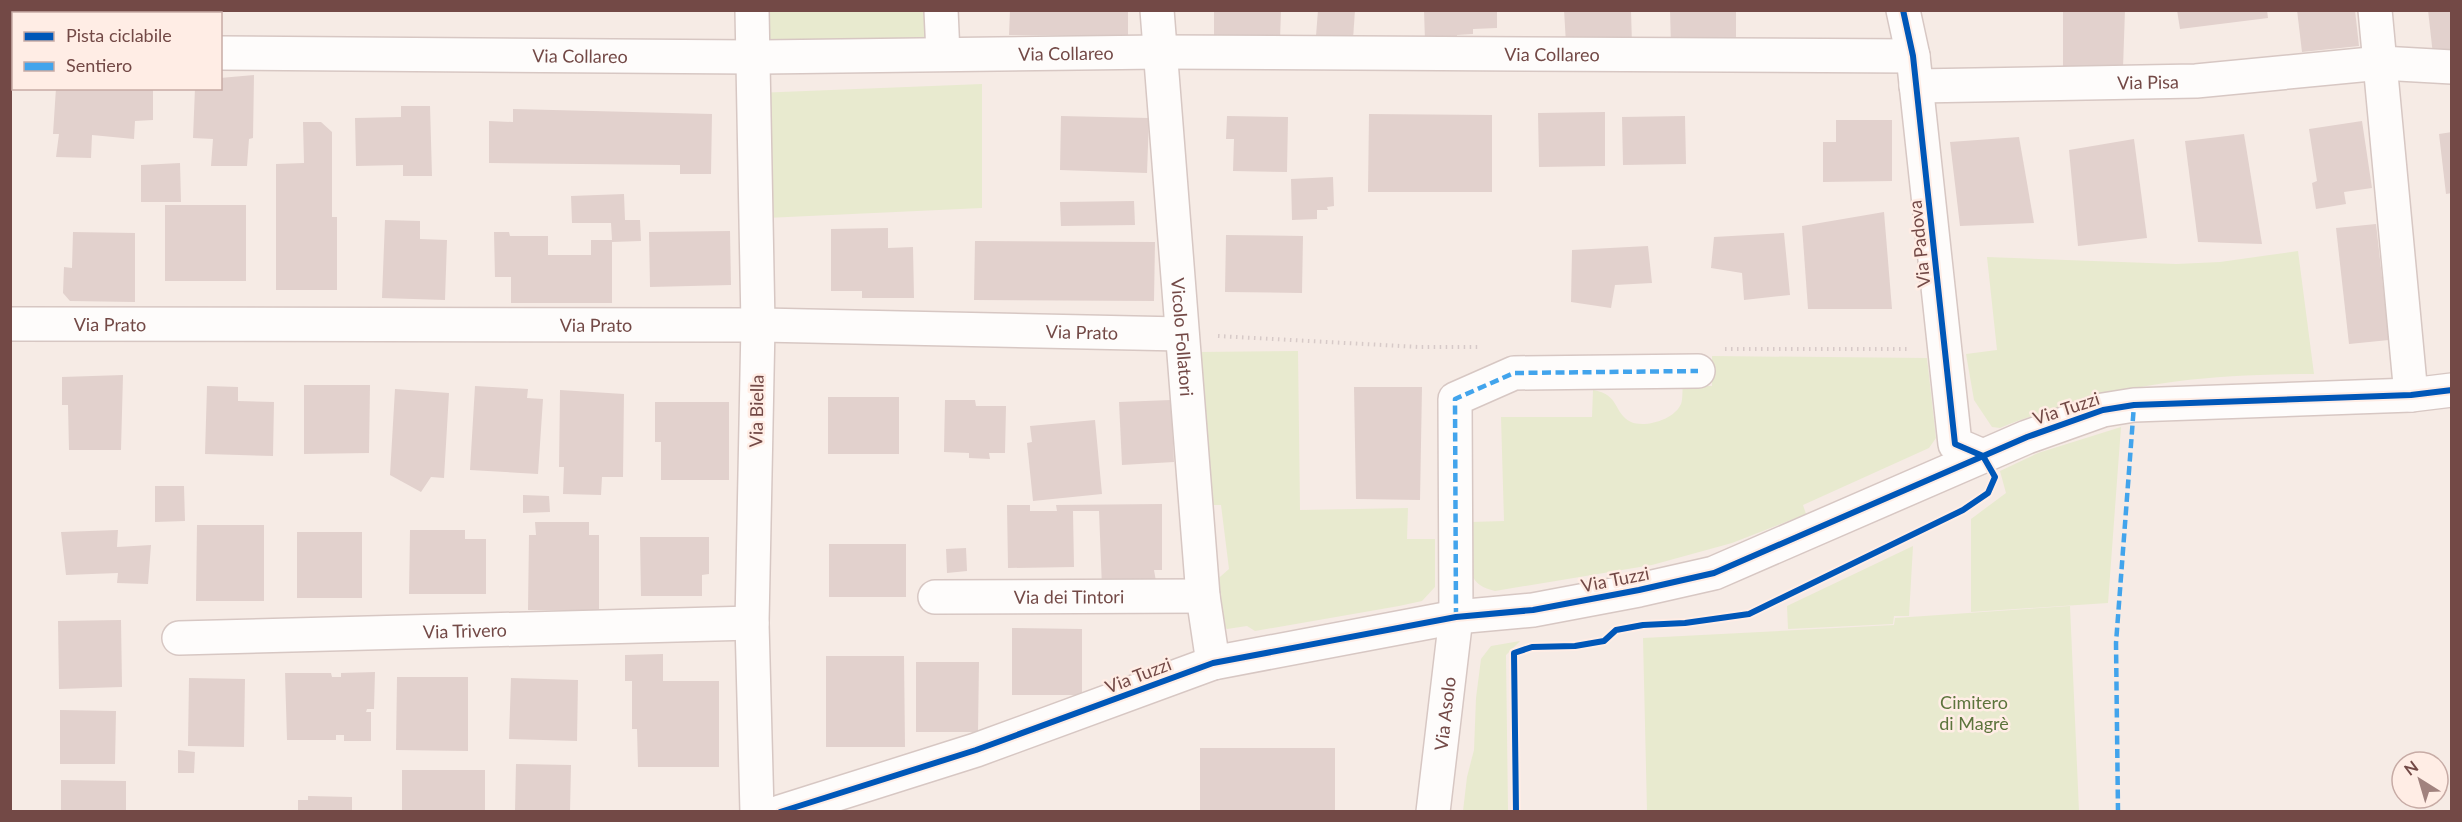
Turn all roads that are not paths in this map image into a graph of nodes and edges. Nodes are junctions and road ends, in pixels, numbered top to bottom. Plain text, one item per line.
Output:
1 (752, 10) edge
2 (941, 10) edge
3 (1157, 10) edge
4 (1903, 10) edge
5 (2375, 10) edge
6 (1161, 52) junction
7 (222, 53) edge
8 (943, 54) junction
9 (752, 57) junction
10 (2381, 63) junction
11 (2451, 68) edge
12 (1914, 71) junction
13 (10, 324) edge
14 (758, 325) junction
15 (1181, 334) junction
16 (1698, 371) dead end
17 (2451, 390) edge
18 (2410, 395) junction
19 (1983, 456) junction
20 (1203, 596) junction
21 (935, 597) dead end
22 (1456, 617) junction
23 (752, 622) junction
24 (179, 638) dead end
25 (1212, 663) junction
26 (757, 812) edge
27 (780, 812) edge
28 (1433, 812) edge

1 - 9 street, Via Biella
2 - 8 street
3 - 6 street, Vicolo Follatori
4 - 12 street, Via Padova
5 - 10 street
6 - 8 street, Via Collareo
6 - 12 street, Via Collareo
6 - 15 street, Vicolo Follatori
7 - 9 street, Via Collareo
8 - 9 street, Via Collareo
9 - 14 street, Via Biella
10 - 11 street, Via Pisa
10 - 12 street, Via Pisa
10 - 18 street
12 - 19 street, Via Padova
13 - 14 street, Via Prato
14 - 15 street, Via Prato
14 - 23 street, Via Biella
15 - 20 street, Vicolo Follatori
16 - 22 street, Via Asolo
17 - 18 street, Via Tuzzi
18 - 19 street, Via Tuzzi
19 - 22 street, Via Tuzzi
20 - 21 street, Via dei Tintori
20 - 25 street, Vicolo Follatori
22 - 25 street, Via Tuzzi
22 - 28 street, Via Asolo
23 - 24 street, Via Trivero
23 - 26 street, Via Biella
25 - 27 street, Via Tuzzi

